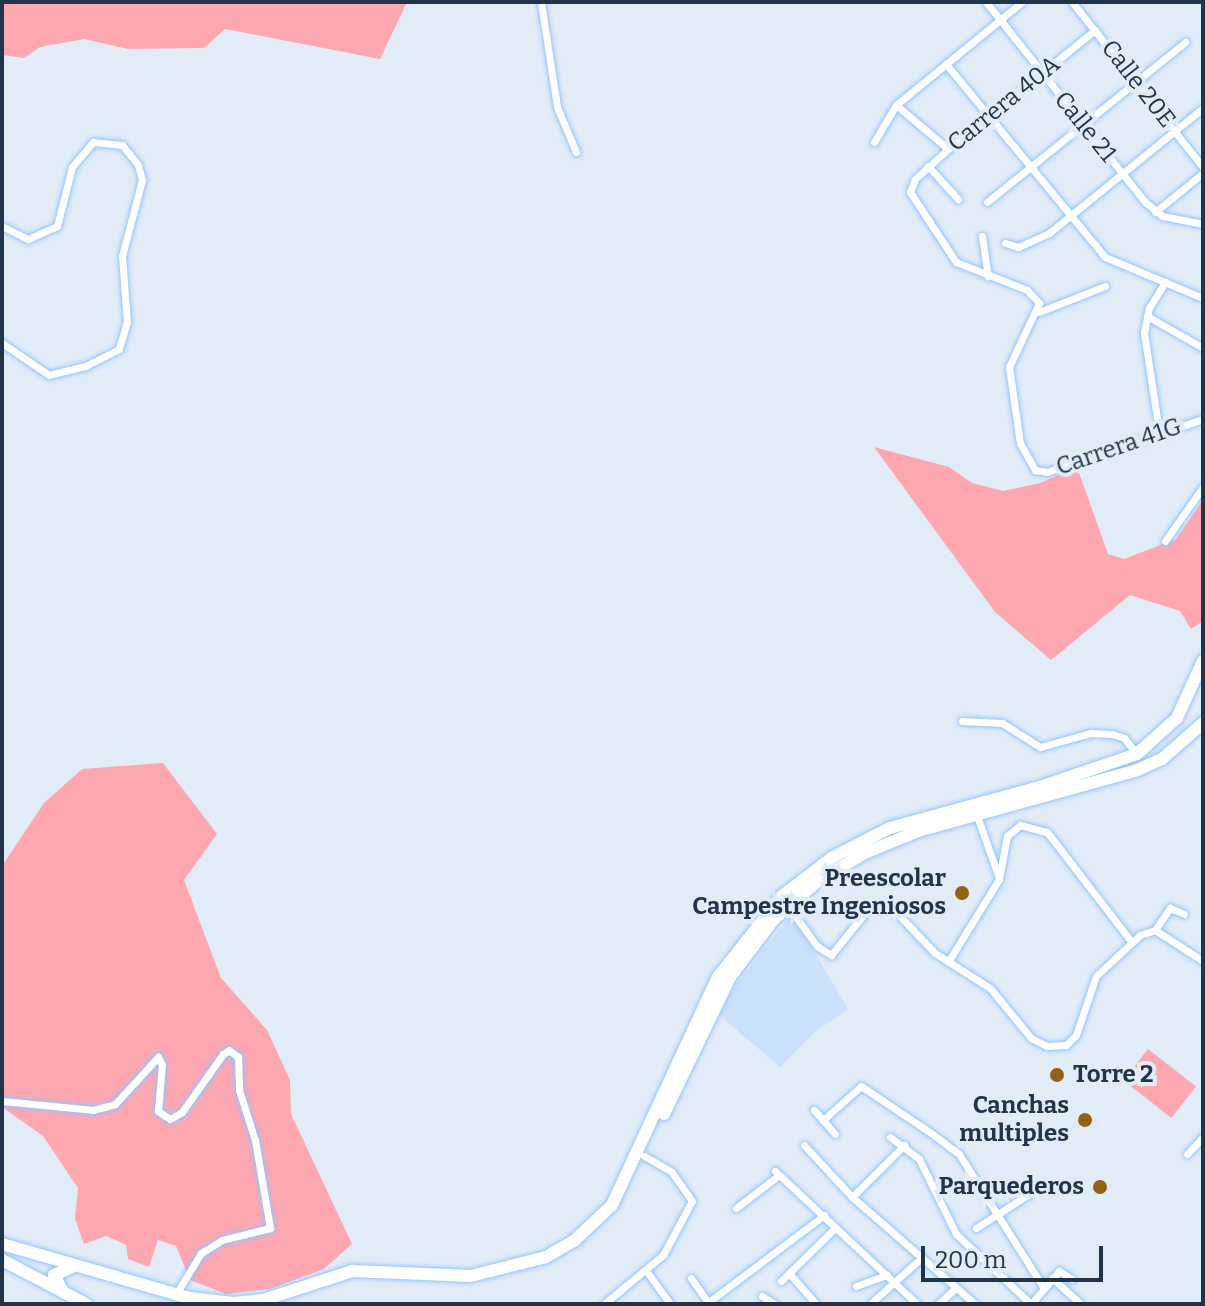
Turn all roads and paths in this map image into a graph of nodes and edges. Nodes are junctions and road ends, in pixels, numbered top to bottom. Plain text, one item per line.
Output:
1 (541, 2) edge
2 (986, 2) edge
3 (1022, 2) edge
4 (1072, 2) edge
5 (1001, 20) junction
6 (1095, 30) junction
7 (1185, 42) dead end
8 (946, 64) junction
9 (1042, 73) junction
10 (1137, 84) junction
11 (896, 105) junction
12 (1202, 107) edge
13 (989, 116) junction
14 (1085, 128) junction
15 (1173, 129) junction
16 (874, 142) dead end
17 (948, 149) junction
18 (576, 152) dead end
19 (928, 166) junction
20 (1030, 169) junction
21 (1203, 170) edge
22 (1120, 172) junction
23 (958, 199) dead end
24 (987, 202) dead end
25 (1155, 212) junction
26 (1068, 217) junction
27 (1203, 224) edge
28 (2, 226) edge
29 (982, 236) dead end
30 (1005, 243) dead end
31 (988, 277) junction
32 (1165, 282) junction
33 (1105, 286) dead end
34 (1203, 298) edge
35 (1039, 312) junction
36 (1147, 316) junction
37 (2, 343) edge
38 (1203, 348) edge
39 (1203, 419) edge
40 (1159, 431) junction
41 (1203, 487) edge
42 (1165, 541) dead end
43 (1203, 661) edge
44 (1194, 678) junction
45 (1203, 699) edge
46 (962, 721) dead end
47 (1203, 723) edge
48 (1137, 754) junction
49 (976, 813) junction
50 (999, 879) junction
51 (788, 906) junction
52 (1184, 914) dead end
53 (1155, 930) junction
54 (1131, 941) junction
55 (1203, 961) edge
56 (948, 962) junction
57 (2, 1101) edge
58 (814, 1110) dead end
59 (823, 1120) junction
60 (835, 1134) dead end
61 (890, 1137) dead end
62 (1203, 1137) edge
63 (804, 1145) dead end
64 (904, 1145) junction
65 (1187, 1154) dead end
66 (644, 1156) junction
67 (1032, 1192) dead end
68 (852, 1197) junction
69 (736, 1208) dead end
70 (824, 1215) junction
71 (997, 1217) junction
72 (835, 1228) junction
73 (976, 1228) dead end
74 (2, 1244) edge
75 (921, 1258) junction
76 (2, 1260) edge
77 (75, 1267) junction
78 (647, 1272) junction
79 (789, 1273) junction
80 (691, 1278) dead end
81 (890, 1278) junction
82 (1052, 1278) junction
83 (1072, 1279) dead end
84 (781, 1281) dead end
85 (856, 1286) dead end
86 (1043, 1287) junction
87 (956, 1288) junction
88 (176, 1295) junction
89 (762, 1296) dead end
90 (69, 1297) junction
91 (707, 1303) edge
92 (86, 1304) edge
93 (275, 1304) edge
94 (604, 1304) edge
95 (670, 1304) edge
96 (775, 1304) edge
97 (816, 1304) edge
98 (870, 1304) edge
99 (917, 1304) edge
100 (938, 1304) edge
101 (975, 1304) edge
102 (1031, 1304) edge
103 (1081, 1304) edge

1 - 18 street
2 - 5 street, Calle 21
3 - 5 street
4 - 6 street, Calle 20E
5 - 8 street
5 - 9 street, Calle 21
6 - 9 street, Carrera 40A
6 - 10 street, Calle 20E
7 - 10 street
8 - 11 street
8 - 13 street
9 - 13 street, Carrera 40A
9 - 14 street, Calle 21
10 - 14 street
10 - 15 street, Calle 20E
11 - 16 street
11 - 17 street
12 - 15 street
13 - 17 street, Carrera 40A
13 - 20 street
14 - 20 street
14 - 22 street, Calle 21
15 - 21 street, Calle 20E
15 - 22 street
17 - 19 street, Carrera 40A
19 - 23 street
19 - 31 street, Carrera 40A
20 - 24 street
20 - 26 street
21 - 25 street
22 - 25 street, Calle 21
22 - 26 street
25 - 27 street
26 - 30 street
26 - 32 street
28 - 37 street
29 - 31 street
31 - 35 street
32 - 34 street
32 - 36 street
33 - 35 street
35 - 40 street, Carrera 41G
36 - 38 street
36 - 40 street
39 - 40 street, Carrera 41G
41 - 42 street
43 - 44 highway
44 - 45 highway
44 - 48 highway
46 - 48 street
47 - 49 highway
48 - 88 highway
49 - 50 street
49 - 51 highway
50 - 54 street
50 - 56 street
51 - 56 street
51 - 66 highway
52 - 53 street
53 - 54 street
53 - 55 street
54 - 56 street
57 - 88 street
58 - 59 street
59 - 60 street
59 - 71 street
61 - 64 street
62 - 65 street
63 - 68 street
64 - 68 street
64 - 102 street
66 - 78 street
66 - 93 highway
67 - 71 street
68 - 75 street
69 - 70 street
70 - 72 street
70 - 91 street
71 - 73 street
71 - 86 street
72 - 79 street
72 - 81 street
74 - 77 highway
75 - 81 street
75 - 87 street
76 - 90 highway
77 - 88 highway
77 - 90 highway
78 - 94 street
78 - 95 street
79 - 84 street
79 - 97 street
80 - 91 street
81 - 85 street
81 - 98 street
81 - 99 street
82 - 83 street
82 - 86 street
82 - 103 street
86 - 102 street
87 - 100 street
87 - 101 street
89 - 96 street
90 - 92 highway

